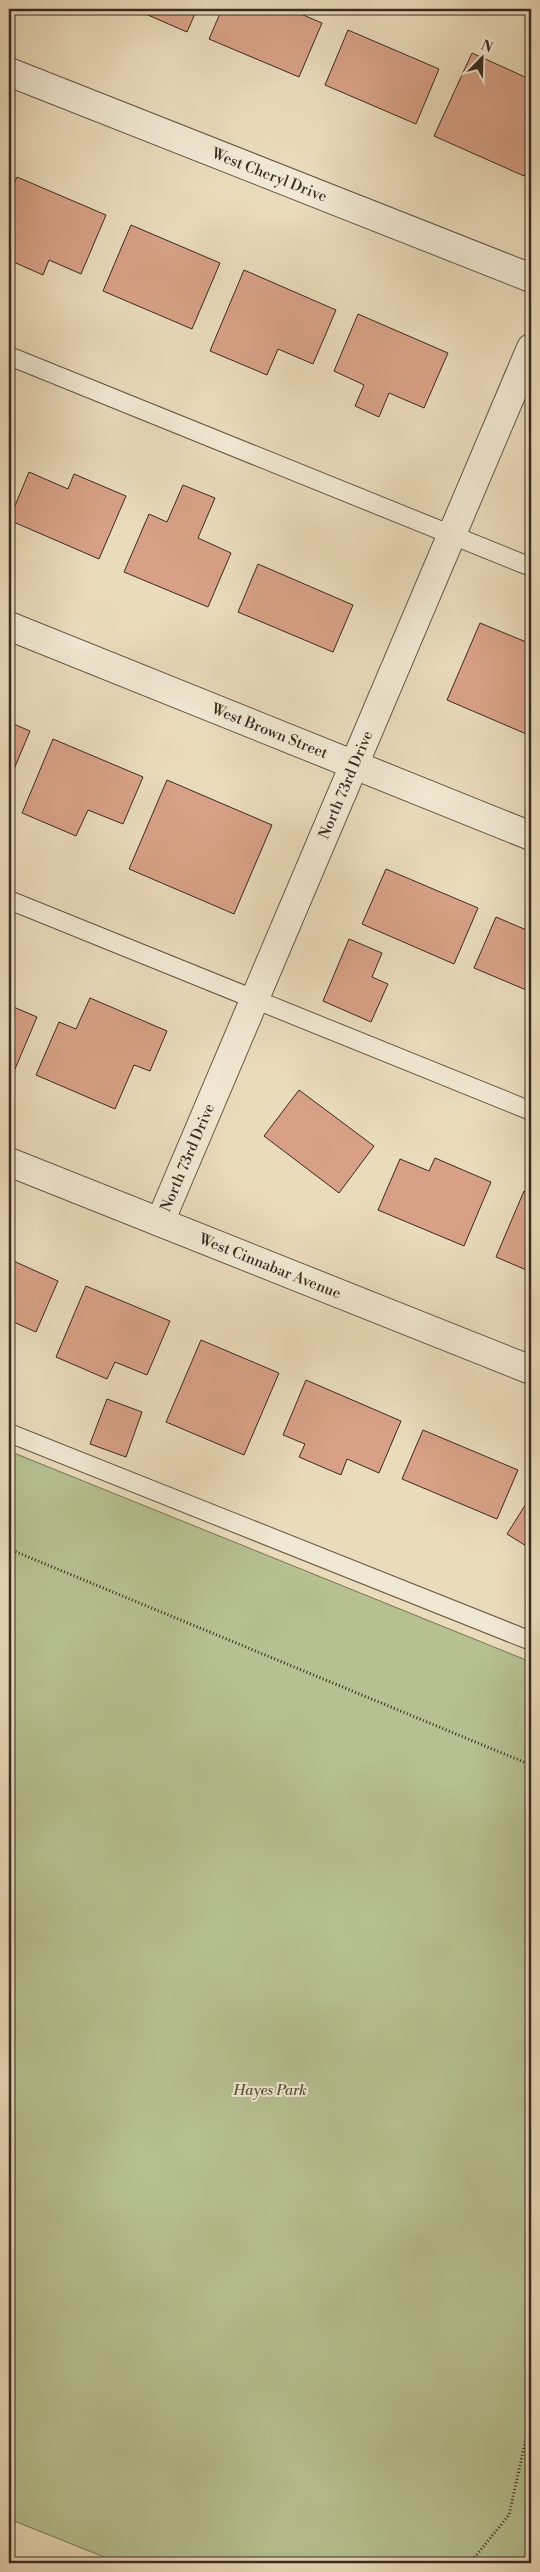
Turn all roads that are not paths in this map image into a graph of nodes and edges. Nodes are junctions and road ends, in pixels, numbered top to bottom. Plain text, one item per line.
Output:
1 (9, 72) edge
2 (531, 278) edge
3 (531, 348) edge
4 (9, 356) edge
5 (453, 536) junction
6 (531, 567) edge
7 (9, 626) edge
8 (355, 766) junction
9 (531, 836) edge
10 (9, 900) edge
11 (255, 999) junction
12 (531, 1111) edge
13 (9, 1162) edge
14 (160, 1222) junction
15 (531, 1370) edge
16 (9, 1433) edge
17 (531, 1641) edge

1 - 2 street, West Cheryl Drive
3 - 5 street, North 73rd Drive
4 - 5 lane
5 - 6 lane
5 - 8 street, North 73rd Drive
7 - 8 street, West Brown Street
8 - 9 street, West Brown Street
8 - 11 street, North 73rd Drive
10 - 11 lane
11 - 12 lane
11 - 14 street, North 73rd Drive
13 - 14 street, West Cinnabar Avenue
14 - 15 street, West Cinnabar Avenue
16 - 17 lane

